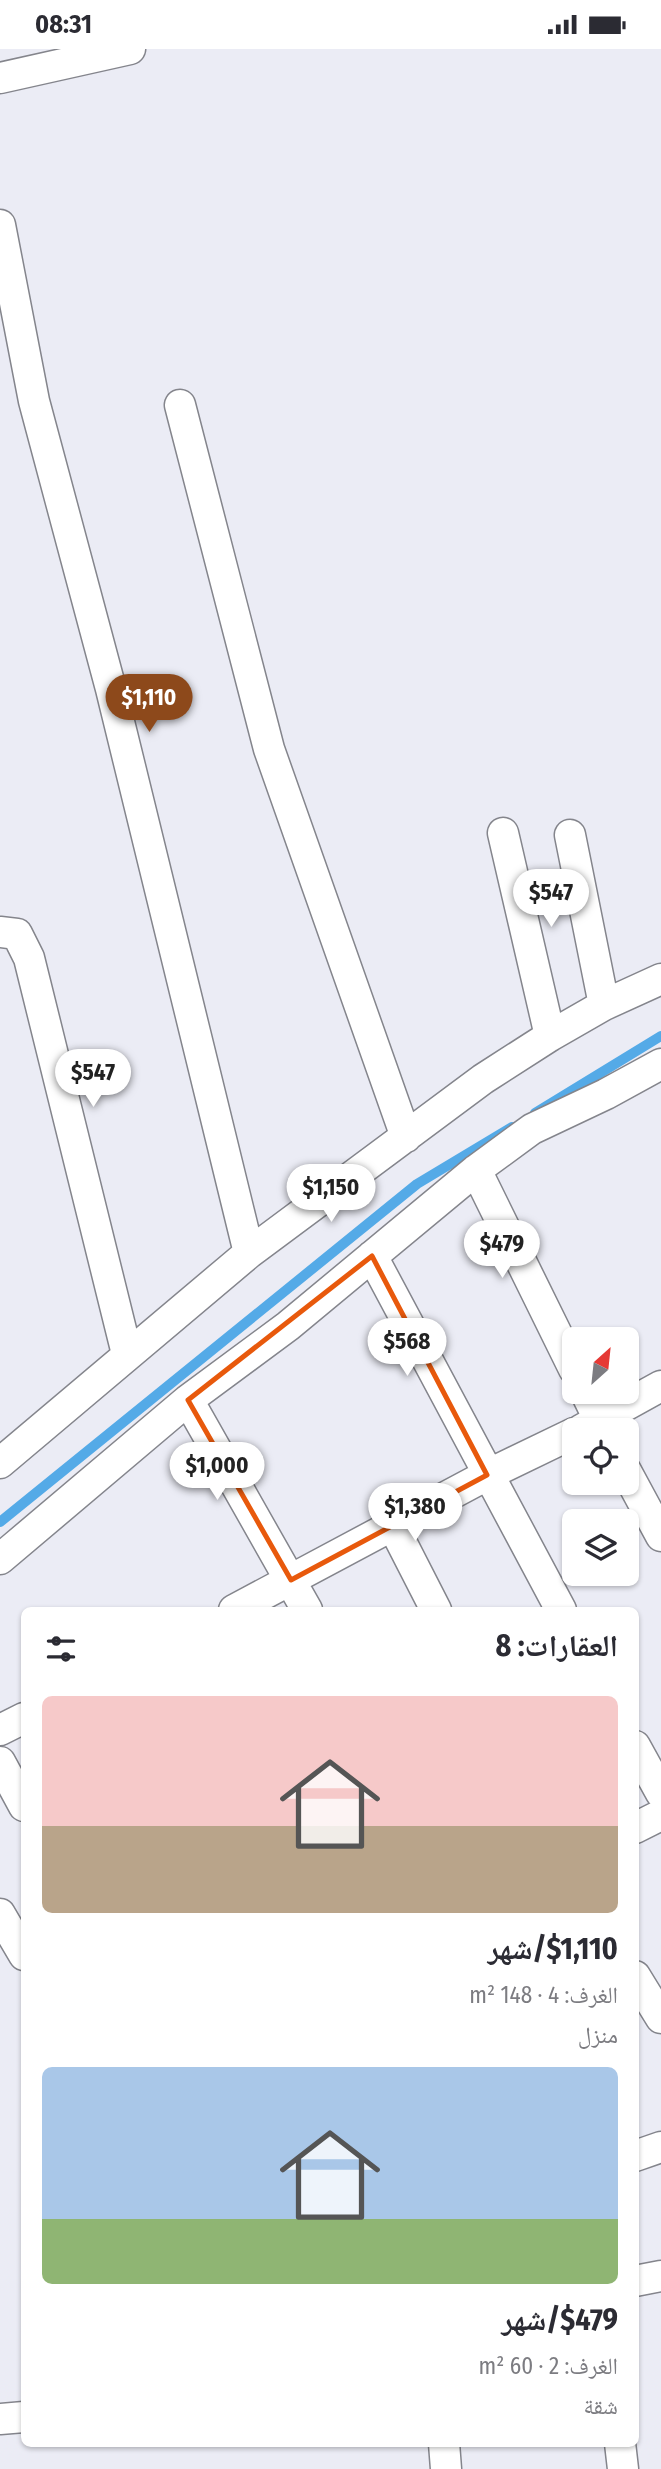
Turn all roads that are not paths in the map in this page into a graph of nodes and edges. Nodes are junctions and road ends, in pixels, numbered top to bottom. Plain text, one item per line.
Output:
1 (130, 49) edge
2 (0, 78) edge
3 (0, 225) edge
4 (180, 405) dead end
5 (503, 833) dead end
6 (570, 835) dead end
7 (0, 932) edge
8 (661, 979) edge
9 (604, 1005) junction
10 (550, 1036) junction
11 (661, 1064) edge
12 (406, 1137) junction
13 (476, 1170) junction
14 (249, 1252) junction
15 (372, 1257) junction
16 (562, 1345) edge
17 (127, 1354) junction
18 (661, 1386) edge
19 (188, 1400) junction
20 (607, 1418) edge
21 (562, 1441) edge
22 (0, 1463) edge
23 (487, 1475) junction
24 (639, 1495) edge
25 (393, 1526) junction
26 (661, 1535) edge
27 (0, 1559) edge
28 (291, 1580) junction
29 (239, 1607) edge
30 (305, 1607) edge
31 (434, 1607) edge
32 (559, 1607) edge
33 (21, 1720) edge
34 (0, 1730) edge
35 (639, 1753) edge
36 (0, 1762) edge
37 (661, 1793) edge
38 (21, 1800) edge
39 (661, 1815) edge
40 (639, 1826) edge
41 (0, 1914) edge
42 (21, 1950) edge
43 (639, 1982) edge
44 (661, 2018) edge
45 (661, 2147) edge
46 (639, 2155) edge
47 (21, 2417) edge
48 (0, 2419) edge
49 (444, 2447) edge
50 (620, 2447) edge
51 (446, 2469) edge
52 (623, 2469) edge

1 - 2 street
3 - 14 street
4 - 12 street
5 - 10 street
6 - 9 street
7 - 17 street
8 - 9 street
9 - 10 street
10 - 12 street
11 - 13 street
12 - 14 street
13 - 15 street
13 - 16 street
14 - 17 street
15 - 19 street
15 - 23 street
17 - 22 street
18 - 20 street
19 - 27 street
19 - 28 street
21 - 23 street
23 - 25 street
23 - 32 street
24 - 26 street
25 - 28 street
25 - 31 street
28 - 29 street
28 - 30 street
33 - 34 street
35 - 37 street
36 - 38 street
39 - 40 street
41 - 42 street
43 - 44 street
45 - 46 street
47 - 48 street
49 - 51 street
50 - 52 street

